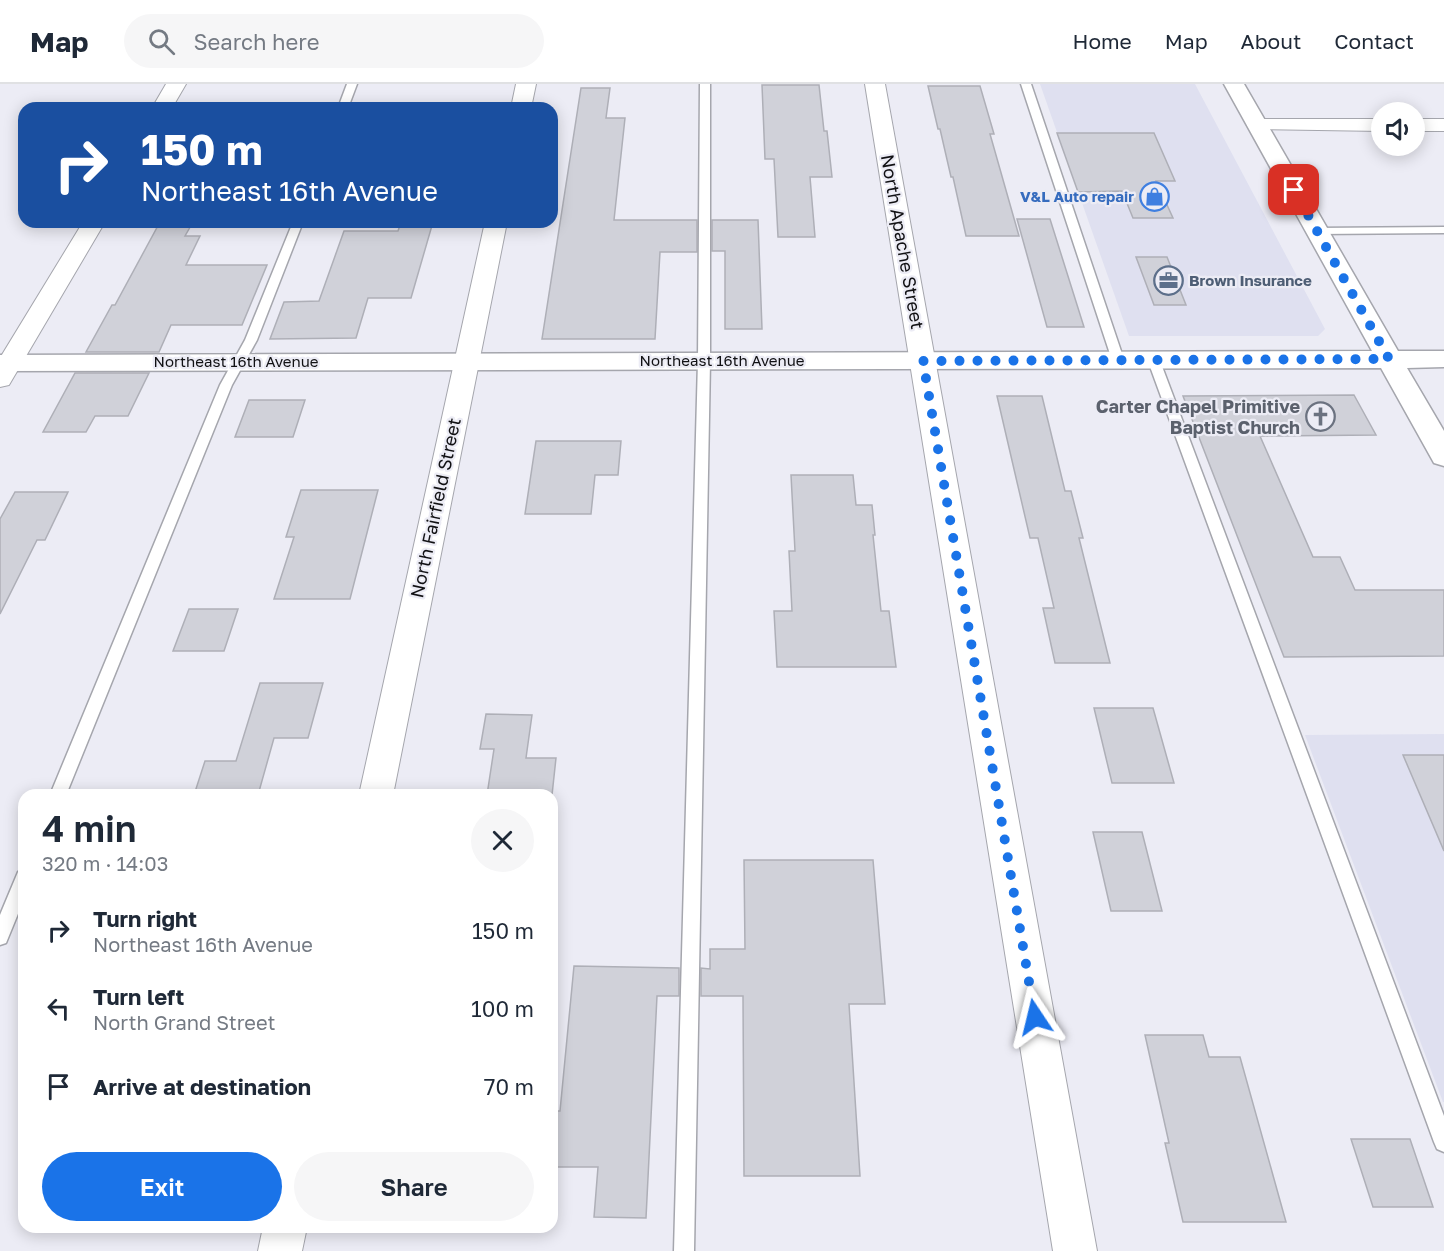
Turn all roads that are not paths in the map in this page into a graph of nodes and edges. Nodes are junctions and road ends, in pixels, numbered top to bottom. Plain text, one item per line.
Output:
1 (176, 84) edge
2 (352, 84) edge
3 (526, 84) edge
4 (705, 84) edge
5 (875, 84) edge
6 (1026, 84) edge
7 (1234, 84) edge
8 (166, 102) edge
9 (345, 102) edge
10 (522, 102) edge
11 (1257, 125) junction
12 (1371, 125) edge
13 (1425, 125) edge
14 (1444, 125) edge
15 (89, 228) edge
16 (296, 228) edge
17 (495, 228) edge
18 (1444, 230) edge
19 (1316, 231) junction
20 (1389, 359) junction
21 (1444, 359) edge
22 (1118, 360) junction
23 (704, 361) junction
24 (923, 361) junction
25 (1154, 361) junction
26 (239, 362) junction
27 (466, 362) junction
28 (3, 368) edge
29 (1444, 456) edge
30 (60, 789) edge
31 (377, 789) edge
32 (18, 893) edge
33 (0, 937) edge
34 (1444, 1142) edge
35 (284, 1233) edge
36 (280, 1251) edge
37 (684, 1251) edge
38 (1075, 1251) edge

1 - 8 street
2 - 9 lane
3 - 10 street
4 - 23 lane
5 - 24 street, North Apache Street
6 - 22 lane
7 - 11 street
11 - 12 street
11 - 19 street
13 - 14 street
15 - 28 street
16 - 26 lane
17 - 27 street, North Fairfield Street
18 - 19 lane
19 - 20 street
20 - 21 street, Northeast 16th Avenue
20 - 25 street, Northeast 16th Avenue
20 - 29 street
22 - 24 street, Northeast 16th Avenue
22 - 25 street, Northeast 16th Avenue
23 - 24 street, Northeast 16th Avenue
23 - 27 street, Northeast 16th Avenue
23 - 37 lane
24 - 38 street, North Apache Street
25 - 34 lane
26 - 27 street, Northeast 16th Avenue
26 - 28 street, Northeast 16th Avenue
26 - 30 lane
27 - 31 street, North Fairfield Street
32 - 33 lane
35 - 36 street

